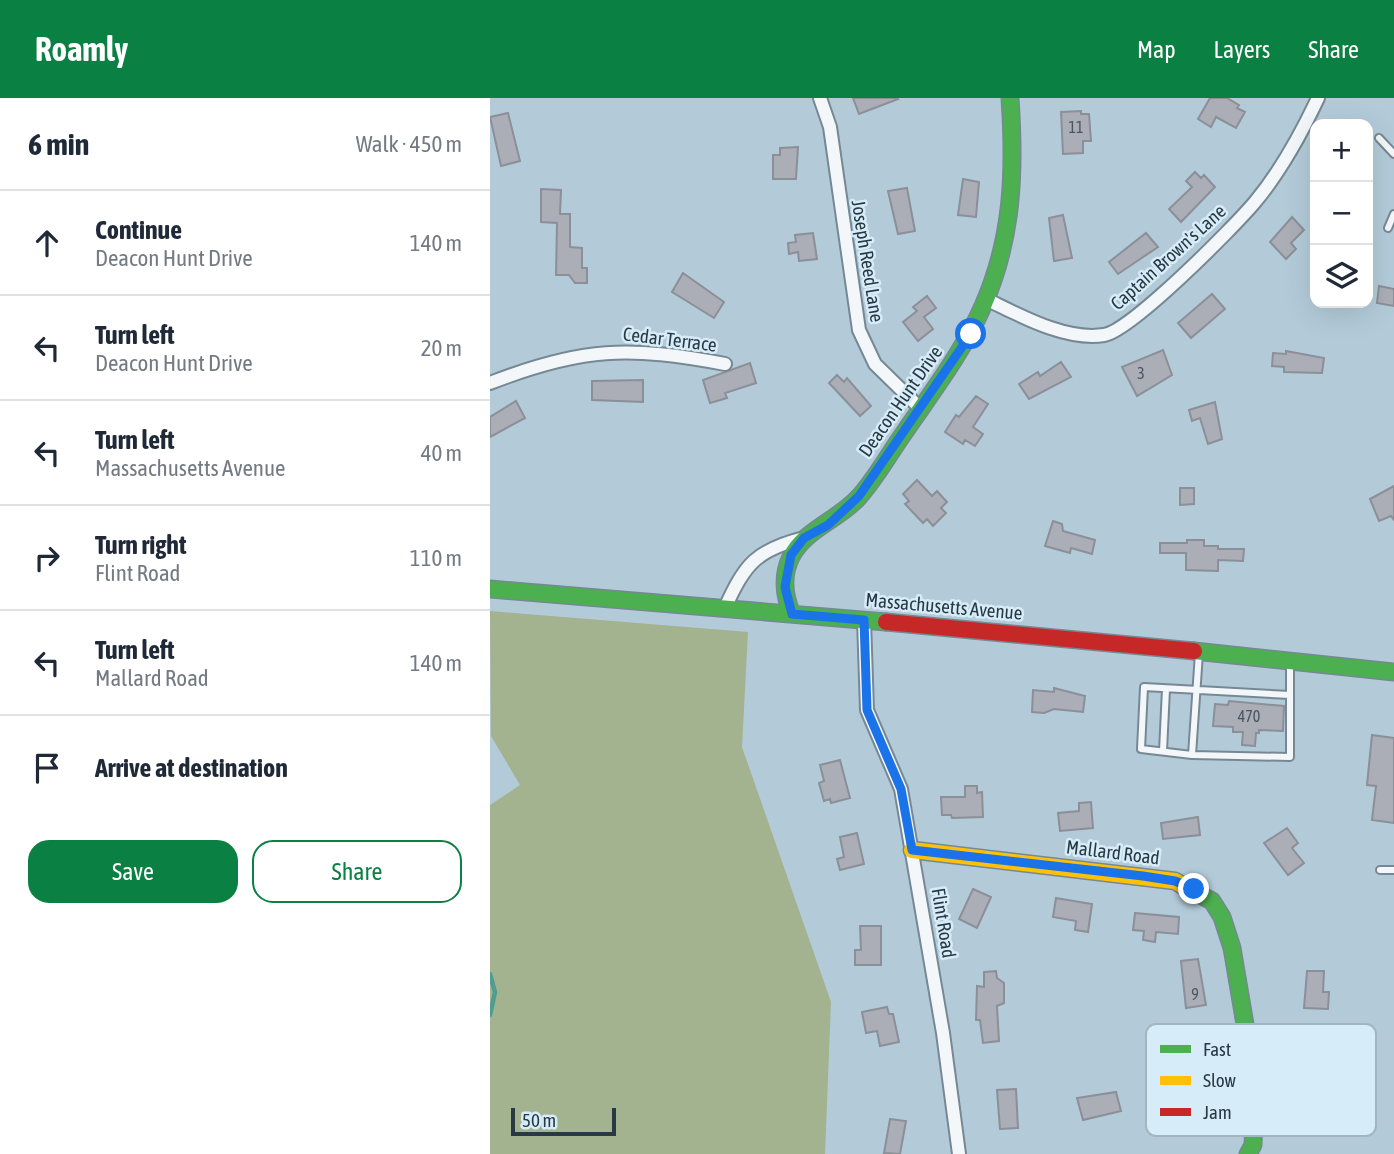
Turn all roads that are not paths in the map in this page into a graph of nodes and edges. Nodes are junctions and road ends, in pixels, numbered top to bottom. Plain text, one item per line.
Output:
1 (820, 98) edge
2 (1010, 98) edge
3 (1315, 100) edge
4 (1380, 138) dead end
5 (1394, 154) edge
6 (1394, 214) edge
7 (1388, 228) dead end
8 (988, 300) junction
9 (725, 365) dead end
10 (490, 383) edge
11 (921, 409) junction
12 (804, 538) junction
13 (490, 589) edge
14 (725, 608) junction
15 (792, 614) junction
16 (864, 620) junction
17 (1199, 651) junction
18 (1290, 661) junction
19 (1394, 672) edge
20 (1166, 689) junction
21 (1196, 691) junction
22 (1290, 695) junction
23 (1163, 751) junction
24 (1192, 755) junction
25 (912, 850) junction
26 (1380, 870) dead end
27 (1394, 870) edge
28 (1245, 1024) edge
29 (1253, 1136) edge
30 (959, 1154) edge
31 (1248, 1154) edge

1 - 11 street, Joseph Reed Lane
2 - 8 street, Deacon Hunt Drive
3 - 8 street, Captain Brown's Lane
4 - 5 lane
6 - 7 lane
8 - 11 street, Deacon Hunt Drive
9 - 10 street, Cedar Terrace
11 - 12 street, Deacon Hunt Drive
12 - 14 street, Deacon Hunt Drive
12 - 15 street
13 - 14 street, Massachusetts Avenue
14 - 15 street, Massachusetts Avenue
15 - 16 street, Massachusetts Avenue
16 - 17 street, Massachusetts Avenue
16 - 25 street, Flint Road
17 - 18 street, Massachusetts Avenue
17 - 21 lane
18 - 19 street, Massachusetts Avenue
18 - 22 lane
20 - 21 lane
20 - 23 lane
20 - 23 lane
21 - 22 lane
21 - 24 lane
22 - 24 lane
23 - 24 lane
25 - 28 street, Mallard Road
25 - 30 street, Flint Road
26 - 27 lane
29 - 31 street, Mallard Road

